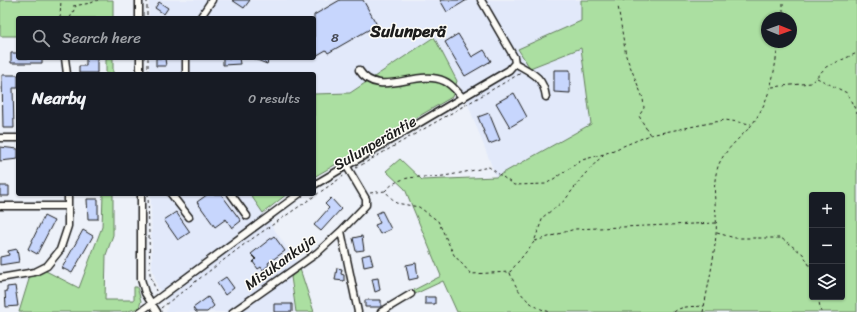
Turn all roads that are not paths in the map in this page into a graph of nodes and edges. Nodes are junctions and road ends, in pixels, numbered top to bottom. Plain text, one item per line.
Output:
1 (139, 0) edge
2 (212, 0) edge
3 (481, 0) edge
4 (139, 16) edge
5 (201, 16) edge
6 (65, 60) edge
7 (140, 60) edge
8 (186, 60) edge
9 (515, 63) junction
10 (359, 70) dead end
11 (68, 72) edge
12 (140, 72) edge
13 (186, 72) edge
14 (546, 97) dead end
15 (463, 98) junction
16 (0, 138) edge
17 (16, 138) edge
18 (346, 165) junction
19 (316, 184) edge
20 (68, 196) edge
21 (141, 196) edge
22 (173, 196) edge
23 (232, 196) edge
24 (296, 196) edge
25 (0, 206) edge
26 (68, 206) junction
27 (247, 216) dead end
28 (189, 217) dead end
29 (341, 231) junction
30 (0, 278) edge
31 (411, 294) dead end
32 (152, 304) junction
33 (140, 312) edge
34 (157, 312) edge
35 (233, 312) edge
36 (358, 312) edge
37 (381, 312) edge

1 - 4 street
2 - 5 street
3 - 9 street
6 - 11 street
7 - 12 street
8 - 13 street
9 - 14 street
9 - 15 street, Sulunperäntie
10 - 15 street
15 - 18 street, Sulunperäntie
16 - 17 street
18 - 19 street, Sulunperäntie
18 - 29 street, Misukankuja
20 - 26 street
21 - 32 street
22 - 28 street
23 - 27 street
24 - 32 street
25 - 26 street
26 - 30 street
29 - 35 street, Misukankuja
29 - 36 street
31 - 37 street
32 - 33 street
32 - 34 street

